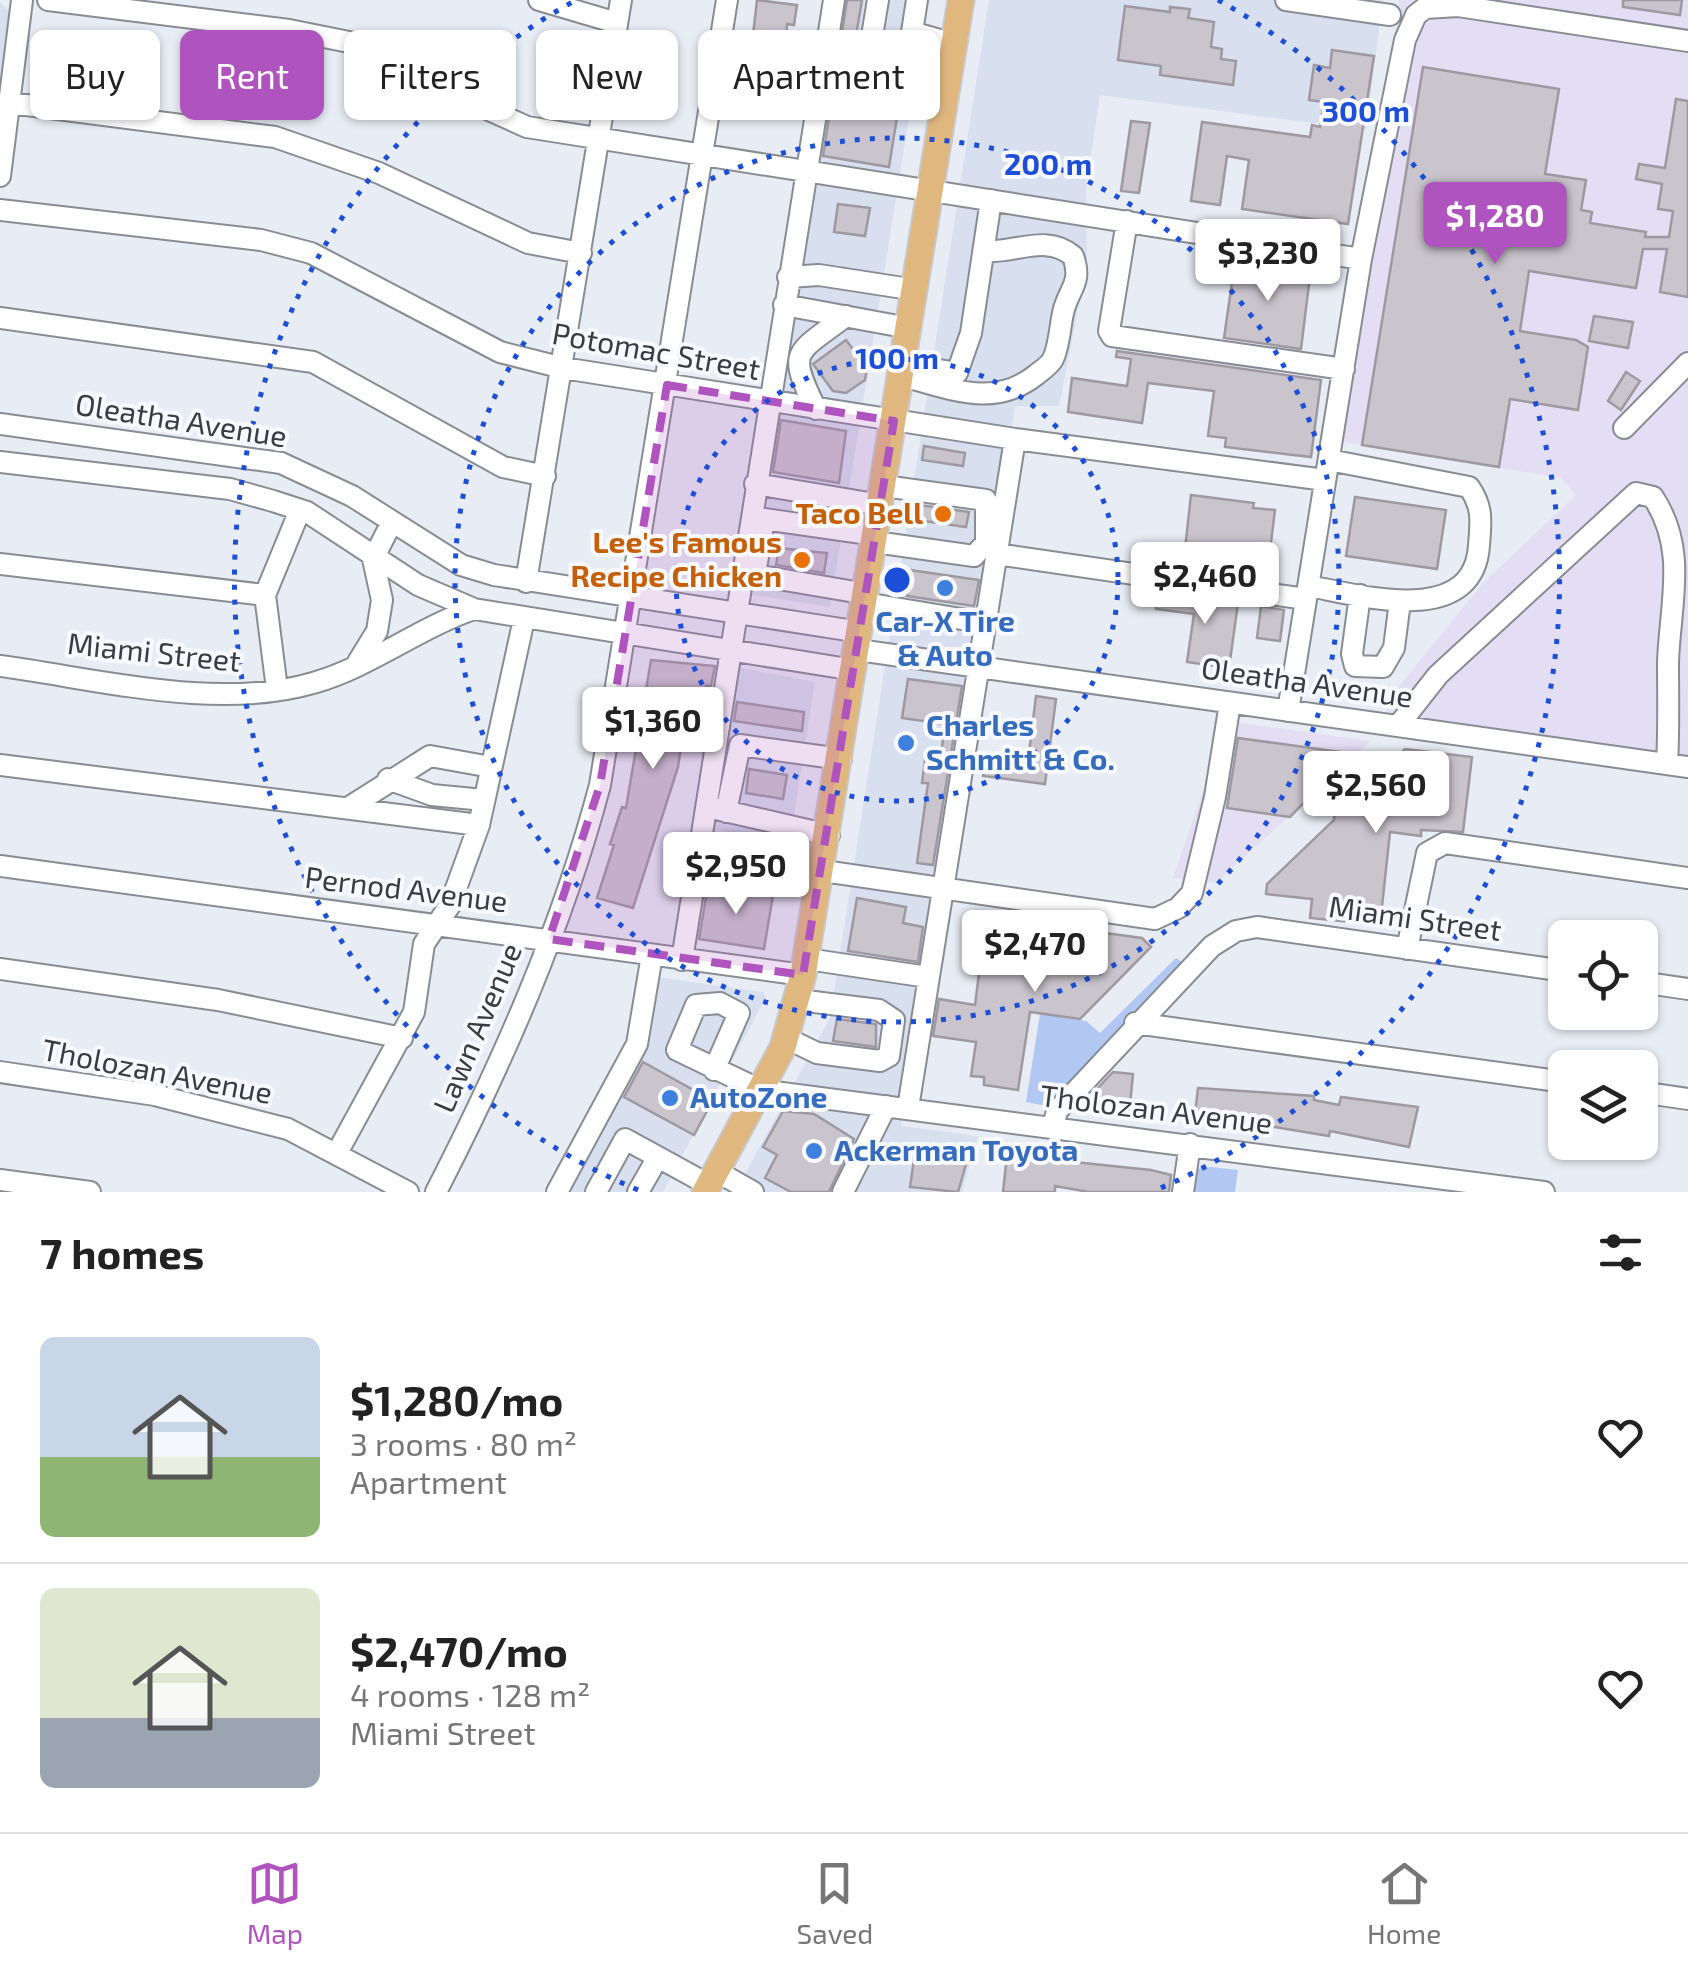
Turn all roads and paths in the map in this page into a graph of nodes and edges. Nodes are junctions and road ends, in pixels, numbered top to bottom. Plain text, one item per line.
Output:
1 (22, 0) edge
2 (48, 0) edge
3 (539, 0) edge
4 (621, 0) edge
5 (727, 0) edge
6 (834, 0) edge
7 (878, 0) edge
8 (917, 0) edge
9 (961, 0) edge
10 (1286, 0) edge
11 (1364, 5) edge
12 (1390, 14) dead end
13 (617, 23) junction
14 (873, 30) edge
15 (912, 30) edge
16 (940, 40) edge
17 (1688, 40) edge
18 (954, 44) junction
19 (11, 102) junction
20 (600, 140) junction
21 (704, 156) junction
22 (805, 172) junction
23 (0, 176) edge
24 (932, 190) junction
25 (992, 200) junction
26 (0, 210) edge
27 (1126, 221) junction
28 (984, 251) junction
29 (581, 252) junction
30 (1362, 259) junction
31 (788, 277) junction
32 (916, 290) junction
33 (784, 305) junction
34 (846, 316) junction
35 (0, 318) edge
36 (909, 328) junction
37 (1688, 363) edge
38 (563, 368) junction
39 (1344, 369) junction
40 (903, 370) junction
41 (667, 384) junction
42 (768, 402) junction
43 (816, 409) junction
44 (894, 421) junction
45 (0, 424) edge
46 (1624, 428) dead end
47 (1015, 439) junction
48 (0, 462) edge
49 (1327, 470) junction
50 (546, 476) junction
51 (755, 484) junction
52 (882, 496) junction
53 (300, 510) junction
54 (392, 522) junction
55 (875, 538) junction
56 (996, 554) junction
57 (374, 559) junction
58 (0, 564) edge
59 (526, 582) junction
60 (1307, 593) junction
61 (266, 595) junction
62 (1360, 595) junction
63 (633, 596) junction
64 (866, 598) junction
65 (1400, 601) junction
66 (474, 609) junction
67 (734, 612) junction
68 (524, 619) junction
69 (985, 623) junction
70 (626, 637) junction
71 (858, 651) junction
72 (728, 652) junction
73 (357, 664) junction
74 (0, 666) edge
75 (978, 668) junction
76 (277, 689) junction
77 (1230, 703) junction
78 (1288, 711) junction
79 (1398, 726) junction
80 (840, 759) junction
81 (0, 765) edge
82 (1677, 765) edge
83 (491, 767) junction
84 (388, 779) junction
85 (484, 800) junction
86 (704, 806) junction
87 (348, 808) junction
88 (726, 812) junction
89 (478, 824) junction
90 (829, 835) junction
91 (697, 854) junction
92 (0, 866) edge
93 (823, 872) junction
94 (1688, 878) edge
95 (942, 889) junction
96 (436, 925) junction
97 (549, 938) junction
98 (1407, 949) junction
99 (652, 955) junction
100 (682, 960) junction
101 (0, 969) edge
102 (1548, 969) edge
103 (928, 977) junction
104 (803, 978) junction
105 (1658, 985) edge
106 (1688, 989) edge
107 (1136, 1023) junction
108 (402, 1038) junction
109 (786, 1038) junction
110 (714, 1070) dead end
111 (0, 1072) edge
112 (1548, 1080) edge
113 (760, 1090) junction
114 (1658, 1094) edge
115 (1688, 1098) edge
116 (897, 1107) junction
117 (1053, 1127) junction
118 (1190, 1144) junction
119 (338, 1153) junction
120 (658, 1158) junction
121 (0, 1180) edge
122 (710, 1183) edge
123 (90, 1192) edge
124 (408, 1192) edge
125 (436, 1192) edge
126 (557, 1192) edge
127 (596, 1192) edge
128 (638, 1192) edge
129 (752, 1192) edge
130 (843, 1192) edge
131 (1183, 1192) edge
132 (1544, 1192) edge

1 - 19 street
2 - 20 street
3 - 13 street
4 - 13 street
5 - 21 street, Lawn Avenue
6 - 22 street
7 - 14 street
8 - 15 street
9 - 18 main road
10 - 11 street
11 - 12 street
13 - 20 street
16 - 18 street
17 - 30 street
18 - 24 main road
19 - 23 street
19 - 29 street
20 - 21 street
20 - 29 street
21 - 22 street
21 - 41 street, Lawn Avenue
22 - 24 street
22 - 31 street
24 - 25 street
24 - 32 main road
25 - 27 street
25 - 28 street
26 - 38 street, Potomac Street
27 - 30 street
27 - 39 street
28 - 40 street
28 - 40 street
29 - 38 street
30 - 39 street
31 - 32 street
31 - 33 street
32 - 36 main road
33 - 34 street
33 - 42 street
34 - 36 street
34 - 43 street
35 - 50 street
36 - 40 main road
37 - 46 street
38 - 41 street, Potomac Street
38 - 50 street
39 - 49 street
40 - 44 main road
41 - 42 street, Potomac Street
41 - 63 street, Lawn Avenue
42 - 43 street, Potomac Street
42 - 51 street
43 - 44 street, Potomac Street
44 - 47 street, Potomac Street
44 - 52 main road
45 - 54 street, Oleatha Avenue
47 - 49 street, Potomac Street
47 - 56 street
48 - 53 street, Oleatha Avenue
49 - 60 street
49 - 65 street, Potomac Street
50 - 59 street
51 - 52 street
51 - 67 street
52 - 55 main road
52 - 55 street
53 - 57 street, Oleatha Avenue
53 - 61 street
54 - 57 street
54 - 59 street, Oleatha Avenue
55 - 64 main road
55 - 64 street
56 - 60 street
56 - 69 street
57 - 66 street, Oleatha Avenue
57 - 73 street
58 - 61 street
59 - 63 street, Oleatha Avenue
60 - 62 street
60 - 78 street
61 - 76 street
62 - 65 street
62 - 65 street
63 - 67 street, Oleatha Avenue
63 - 70 street, Lawn Avenue
64 - 69 street
64 - 71 main road
66 - 68 street, Oleatha Avenue
66 - 73 street, Miami Street
67 - 71 street, Oleatha Avenue
67 - 72 street
68 - 70 street, Oleatha Avenue
68 - 83 street
69 - 75 street
70 - 72 street, Oleatha Avenue
70 - 97 street, Lawn Avenue
71 - 72 street, Oleatha Avenue
71 - 75 street, Oleatha Avenue
71 - 80 main road
72 - 86 street
73 - 76 street, Miami Street
74 - 76 street, Miami Street
75 - 77 street, Oleatha Avenue
75 - 95 street
77 - 78 street, Oleatha Avenue
77 - 95 street
78 - 79 street, Oleatha Avenue
79 - 82 street, Oleatha Avenue
79 - 82 street
80 - 88 street
80 - 90 main road
81 - 87 street
83 - 84 street
83 - 85 street
84 - 85 street
84 - 87 street
85 - 89 street
86 - 88 street
86 - 91 street
87 - 89 street
88 - 90 street
89 - 96 street
90 - 93 main road
91 - 93 street
91 - 100 street
92 - 96 street, Pernod Avenue
93 - 95 street
93 - 104 main road
94 - 98 street
95 - 103 street
96 - 97 street, Pernod Avenue
96 - 108 street
97 - 99 street, Pernod Avenue
97 - 125 street, Lawn Avenue
98 - 102 street, Miami Street
98 - 107 street, Miami Street
99 - 100 street, Pernod Avenue
99 - 126 street
100 - 104 street, Pernod Avenue
101 - 108 street
103 - 104 street
103 - 116 street
104 - 109 main road
104 - 109 street
105 - 106 street
107 - 112 street
107 - 117 street
108 - 119 street
109 - 113 main road
110 - 113 street, Tholozan Avenue
111 - 119 street, Tholozan Avenue
113 - 116 street, Tholozan Avenue
113 - 122 main road
114 - 115 street
116 - 117 street, Tholozan Avenue
116 - 130 street
117 - 118 street, Tholozan Avenue
118 - 131 street
118 - 132 street, Tholozan Avenue
119 - 124 street, Tholozan Avenue
120 - 122 street
120 - 127 street
120 - 128 street
121 - 123 street
122 - 129 street

